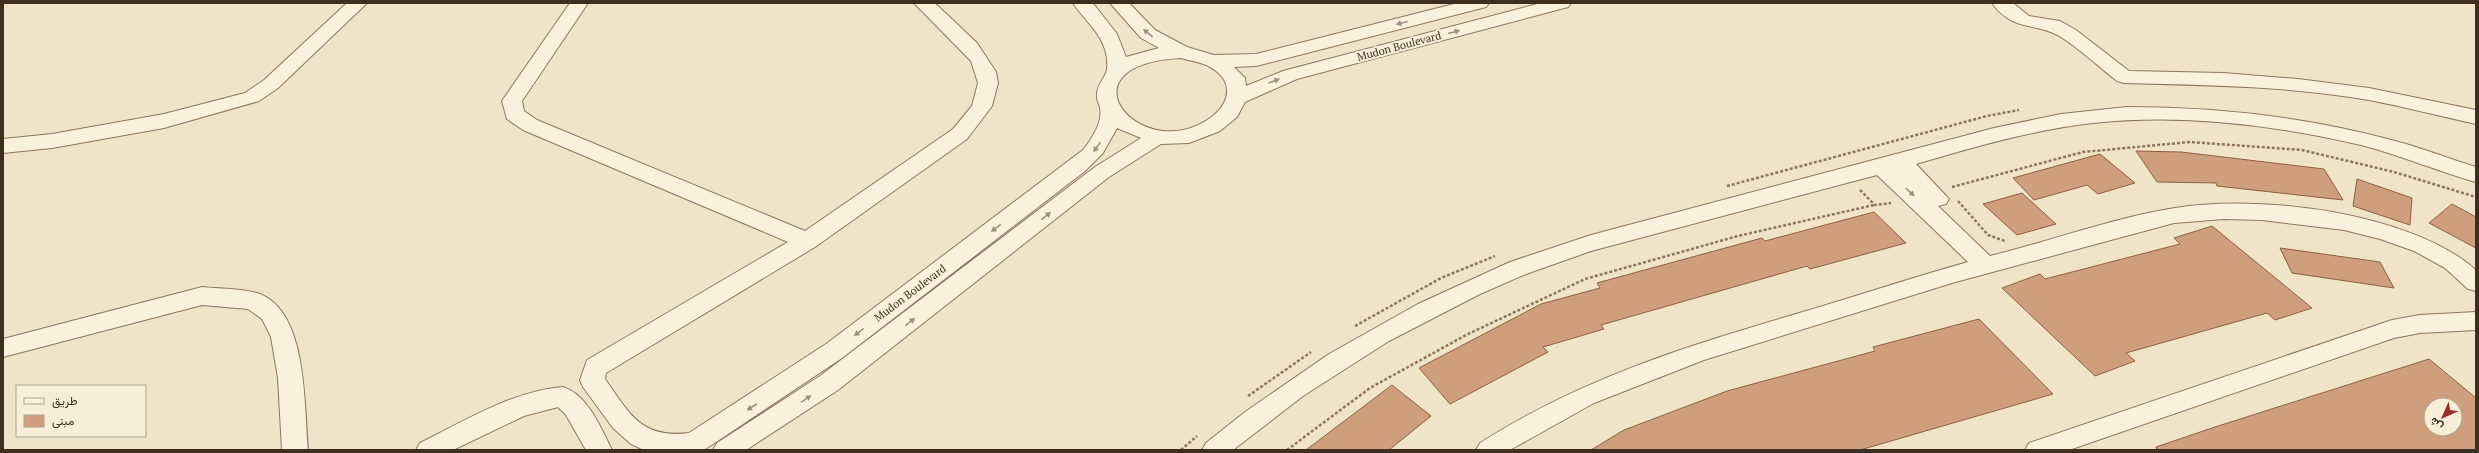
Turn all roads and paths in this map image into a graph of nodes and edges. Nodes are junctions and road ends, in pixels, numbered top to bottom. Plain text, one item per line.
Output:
1 (358, 3) edge
2 (579, 3) edge
3 (923, 3) edge
4 (1082, 3) edge
5 (1119, 3) edge
6 (1480, 3) edge
7 (1562, 3) edge
8 (2001, 3) edge
9 (1460, 5) edge
10 (1182, 52) junction
11 (1215, 61) junction
12 (1117, 71) junction
13 (1239, 97) junction
14 (1110, 111) junction
15 (2476, 117) edge
16 (1159, 136) junction
17 (3, 146) edge
18 (1890, 163) junction
19 (2476, 175) edge
20 (1948, 189) dead end
21 (2476, 197) edge
22 (1958, 200) dead end
23 (1875, 205) dead end
24 (806, 242) junction
25 (2034, 252) junction
26 (1991, 264) junction
27 (2476, 283) edge
28 (2476, 321) edge
29 (2436, 324) junction
30 (2476, 333) edge
31 (3, 348) edge
32 (689, 446) edge
33 (295, 450) edge
34 (429, 450) edge
35 (599, 450) edge
36 (726, 450) edge
37 (1215, 450) edge
38 (1287, 450) edge
39 (1489, 450) edge
40 (2038, 450) edge

1 - 17 street
2 - 24 street
3 - 24 street
4 - 12 street
10 -> 5 street
6 - 9 street, Mudon Boulevard
13 -> 7 street, Mudon Boulevard
8 - 15 street
9 -> 11 street, Mudon Boulevard
10 - 11 street
10 - 12 street
11 - 13 street
12 - 14 street
13 - 16 street
14 - 16 street
14 -> 32 street, Mudon Boulevard
36 -> 16 street, Mudon Boulevard
18 - 19 street
18 - 26 street
18 - 37 street
20 - 21 path
22 - 25 path
23 - 38 path
24 - 32 street
25 - 26 street
25 - 27 street
26 - 39 street
28 - 29 street
29 - 30 street
29 - 40 street
31 - 33 street
34 - 35 street

